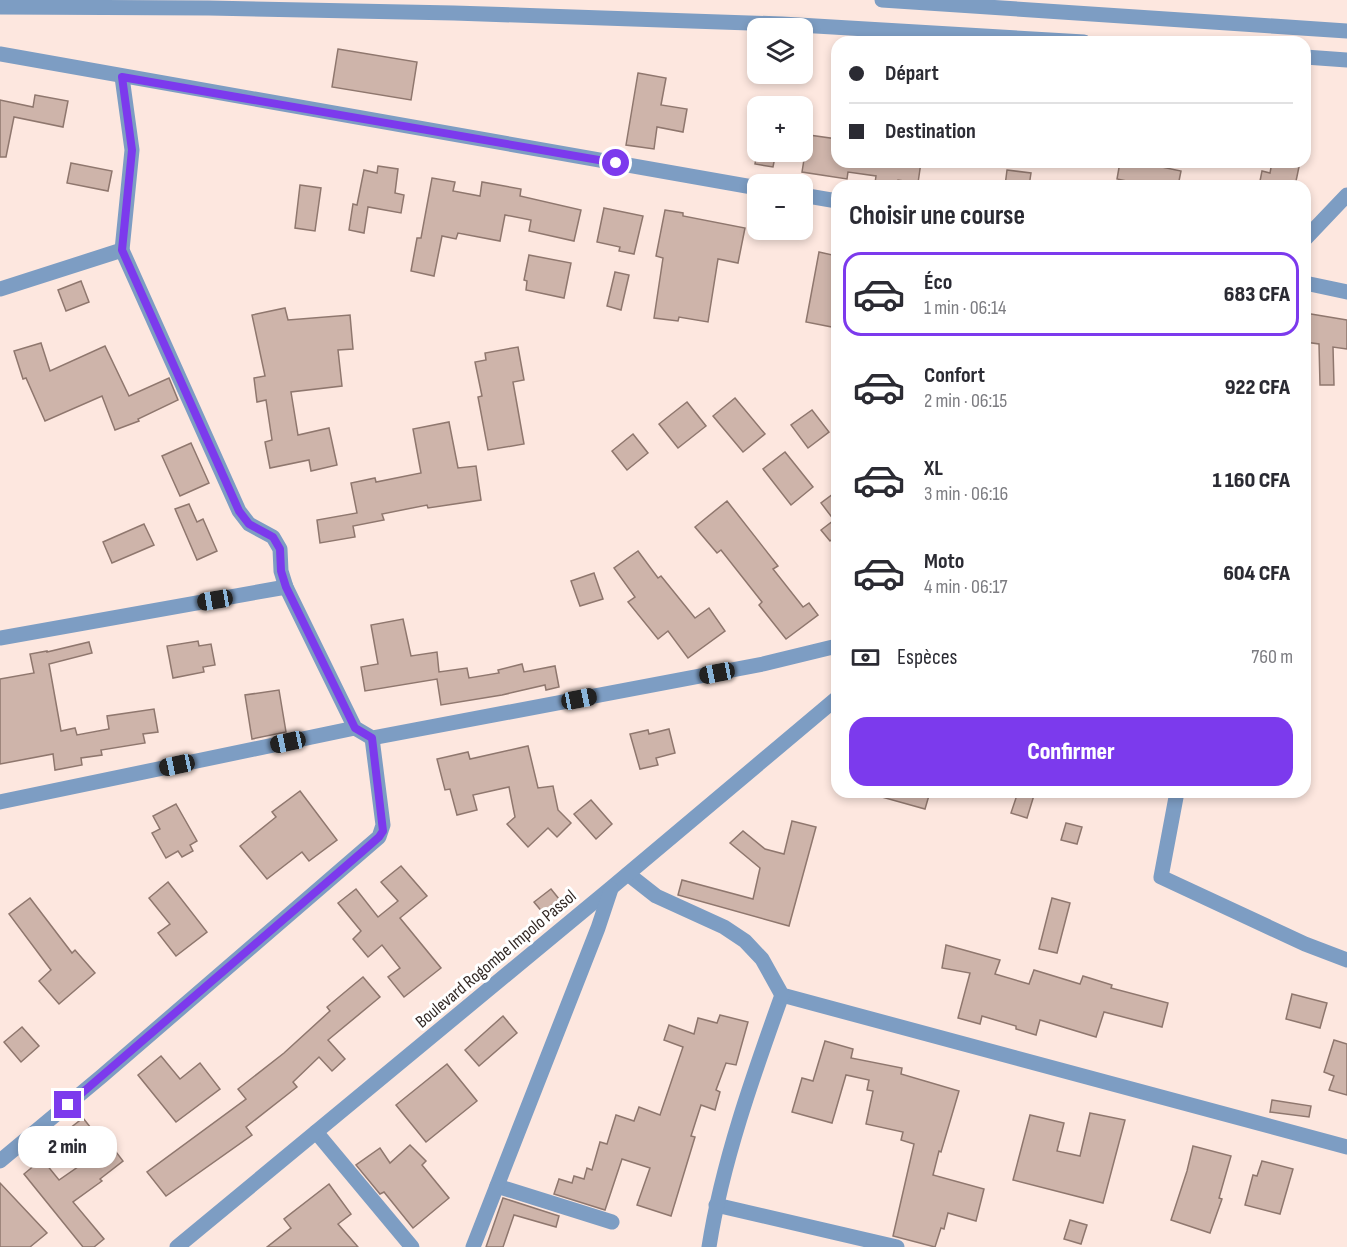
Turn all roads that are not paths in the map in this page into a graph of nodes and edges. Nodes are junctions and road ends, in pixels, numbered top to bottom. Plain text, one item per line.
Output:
1 (882, 0) edge
2 (971, 3) edge
3 (0, 7) edge
4 (1347, 31) edge
5 (983, 36) edge
6 (0, 54) edge
7 (1311, 57) edge
8 (1347, 60) edge
9 (122, 77) junction
10 (747, 186) edge
11 (1347, 195) edge
12 (813, 197) edge
13 (831, 200) edge
14 (1311, 233) edge
15 (122, 250) junction
16 (1311, 285) edge
17 (0, 289) edge
18 (1347, 292) edge
19 (286, 587) junction
20 (0, 638) edge
21 (831, 647) edge
22 (831, 703) edge
23 (355, 728) junction
24 (372, 738) junction
25 (1176, 798) edge
26 (0, 802) edge
27 (628, 874) junction
28 (611, 888) junction
29 (1347, 960) edge
30 (782, 995) junction
31 (316, 1132) junction
32 (1347, 1147) edge
33 (0, 1161) edge
34 (497, 1186) junction
35 (716, 1205) junction
36 (612, 1222) dead end
37 (177, 1247) edge
38 (412, 1247) edge
39 (473, 1247) edge
40 (709, 1247) edge
41 (897, 1247) edge

1 - 2 street
2 - 4 street
3 - 5 street
6 - 9 street
7 - 8 street
9 - 10 street
9 - 15 street
11 - 14 street
12 - 13 street
15 - 17 street
15 - 19 street
16 - 18 street
19 - 20 street
19 - 23 street
21 - 24 street
22 - 27 street, Boulevard Rogombe Impolo Passol
23 - 24 street
23 - 26 street
24 - 33 street
25 - 29 street
27 - 28 street, Boulevard Rogombe Impolo Passol
27 - 30 street
28 - 31 street, Boulevard Rogombe Impolo Passol
28 - 34 street
30 - 32 street
30 - 35 street
31 - 37 street, Boulevard Rogombe Impolo Passol
31 - 38 street
34 - 36 street
34 - 39 street
35 - 40 street
35 - 41 street

